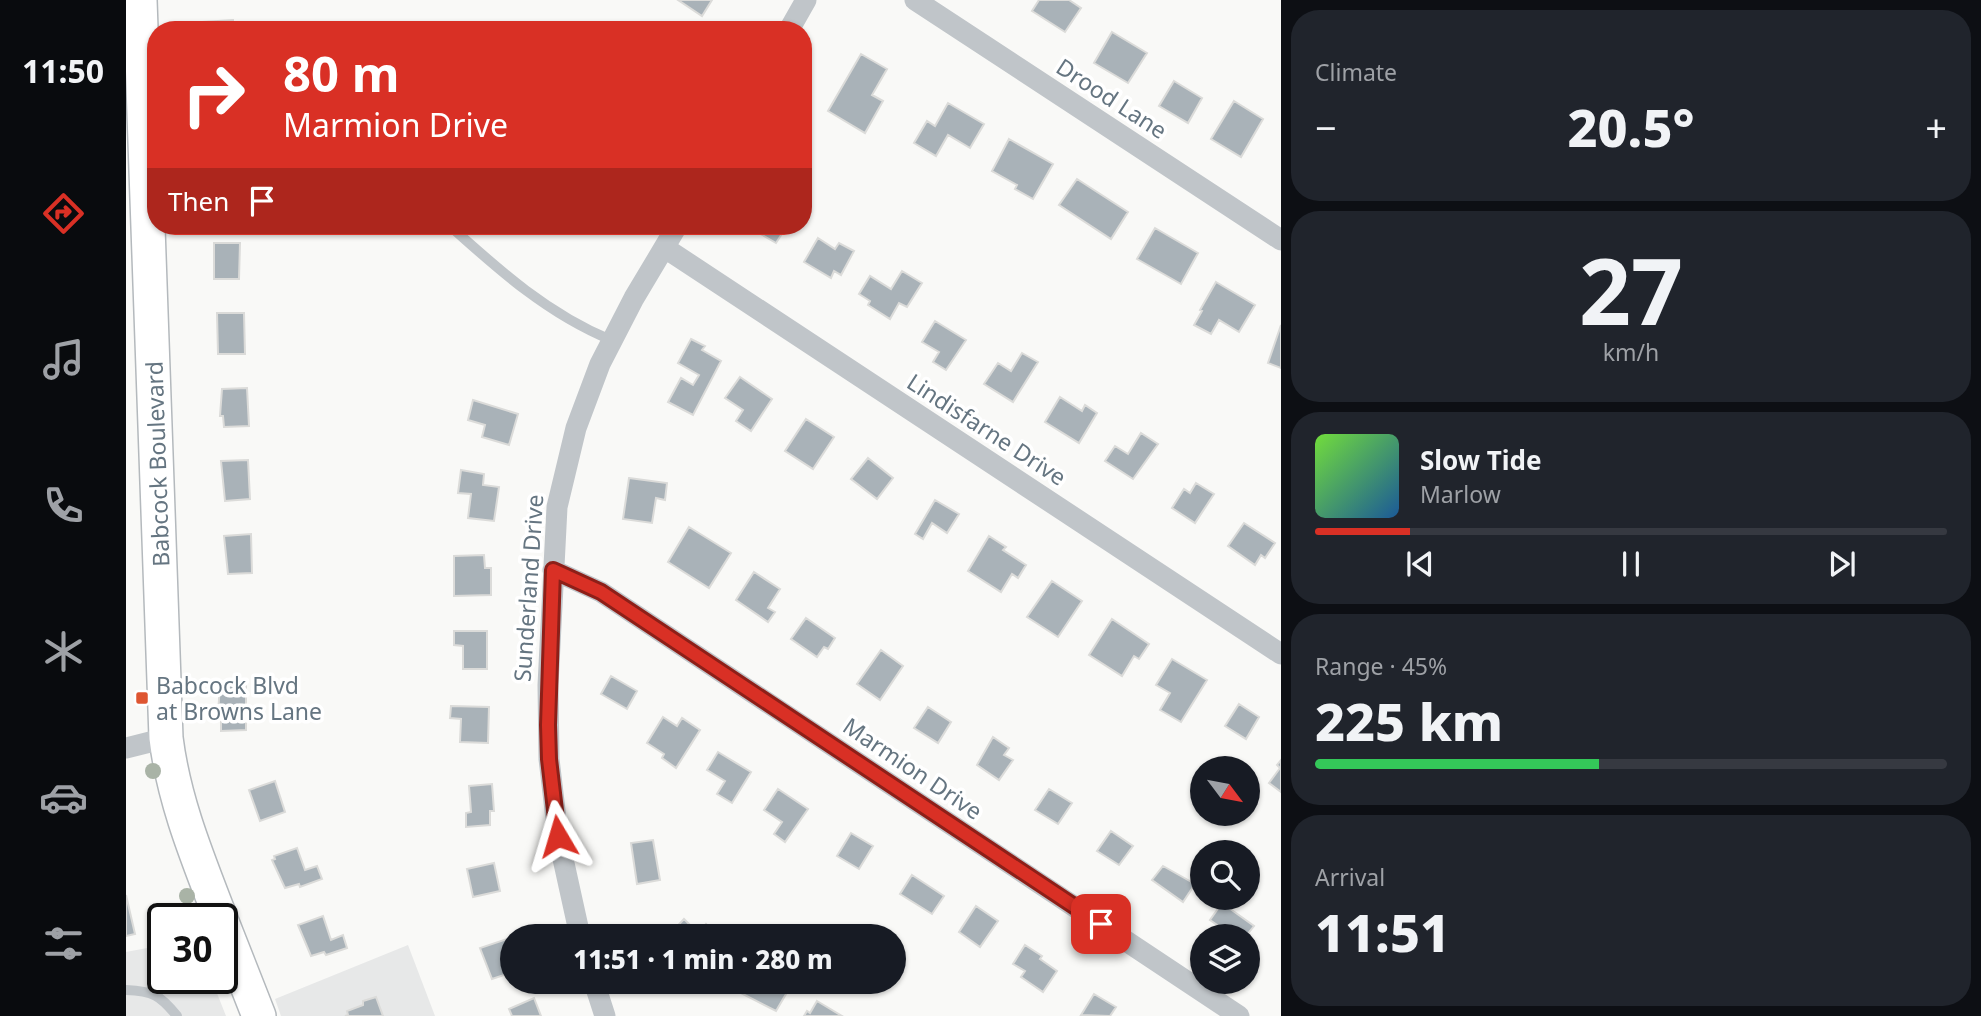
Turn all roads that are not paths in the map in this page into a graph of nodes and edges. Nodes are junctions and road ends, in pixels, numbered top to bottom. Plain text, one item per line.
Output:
1 (139, 0) edge
2 (806, 0) edge
3 (915, 0) edge
4 (794, 21) edge
5 (135, 99) edge
6 (460, 235) edge
7 (672, 235) edge
8 (1281, 240) edge
9 (665, 248) junction
10 (611, 341) junction
11 (553, 570) junction
12 (1281, 654) edge
13 (166, 738) junction
14 (126, 748) edge
15 (216, 903) edge
16 (577, 924) edge
17 (238, 970) edge
18 (126, 990) edge
19 (598, 994) edge
20 (250, 1007) edge
21 (177, 1016) edge
22 (605, 1016) edge
23 (1239, 1016) edge

1 - 5 main road, Babcock Boulevard
2 - 4 street
3 - 8 street, Drood Lane
5 - 13 main road, Babcock Boulevard
6 - 10 lane
7 - 9 street, Sunderland Drive
9 - 10 street, Sunderland Drive
9 - 12 street, Lindisfarne Drive
10 - 11 street, Sunderland Drive
11 - 16 street, Sunderland Drive
11 - 23 street, Marmion Drive
13 - 14 street
13 - 15 main road, Babcock Boulevard
17 - 20 main road, Babcock Boulevard
18 - 21 lane
19 - 22 street

